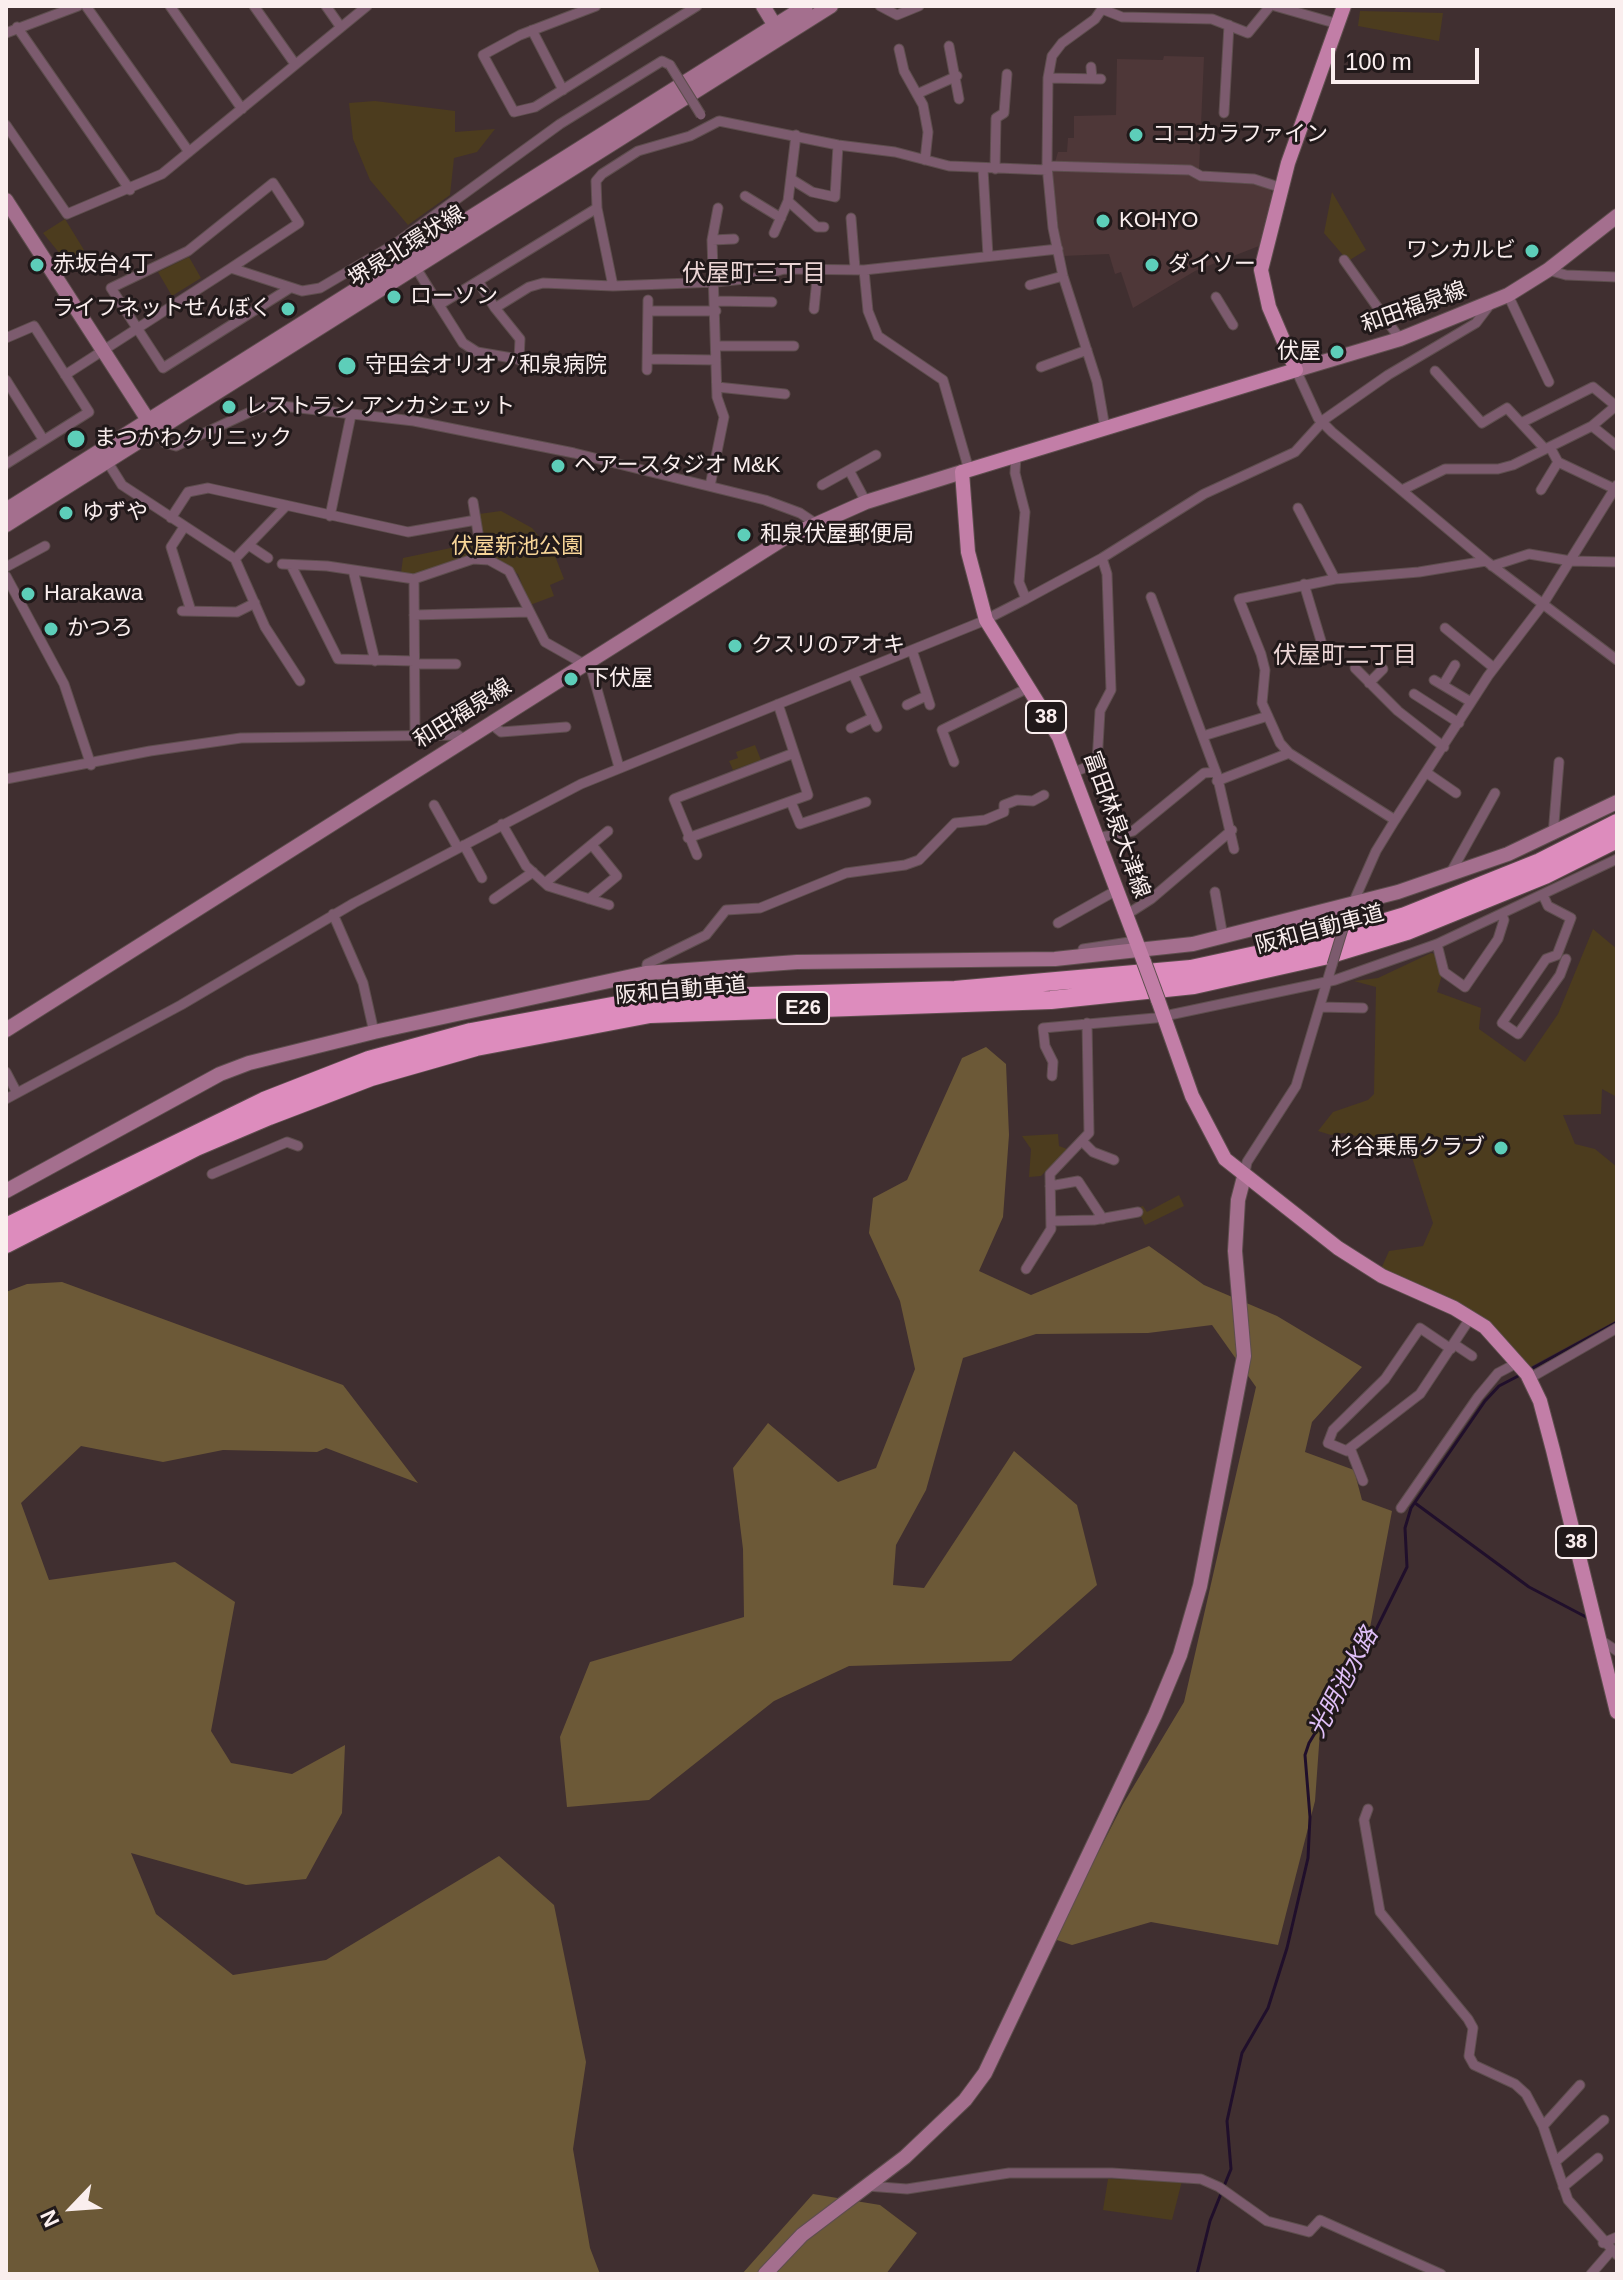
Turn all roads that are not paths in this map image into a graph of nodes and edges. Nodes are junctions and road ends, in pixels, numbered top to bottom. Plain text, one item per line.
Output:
1 (78, 6) edge
2 (86, 6) edge
3 (170, 6) edge
4 (254, 6) edge
5 (326, 6) edge
6 (367, 6) edge
7 (596, 6) edge
8 (697, 6) edge
9 (763, 6) edge
10 (806, 6) edge
11 (831, 6) edge
12 (880, 6) edge
13 (919, 6) edge
14 (1272, 6) edge
15 (1344, 6) edge
16 (1103, 8) edge
17 (1338, 24) junction
18 (1229, 25) junction
19 (340, 26) junction
20 (17, 27) junction
21 (532, 30) junction
22 (779, 32) junction
23 (6, 33) edge
24 (949, 46) dead end
25 (899, 49) dead end
26 (295, 64) junction
27 (1091, 67) dead end
28 (1007, 74) dead end
29 (957, 76) junction
30 (1048, 78) junction
31 (563, 90) junction
32 (917, 94) junction
33 (959, 99) dead end
34 (242, 109) junction
35 (1224, 113) dead end
36 (6, 125) edge
37 (708, 125) junction
38 (796, 135) junction
39 (838, 145) junction
40 (189, 152) junction
41 (925, 160) junction
42 (1047, 168) junction
43 (983, 169) junction
44 (995, 169) junction
45 (791, 179) junction
46 (1282, 188) junction
47 (130, 190) junction
48 (745, 196) dead end
49 (6, 200) edge
50 (788, 201) junction
51 (597, 208) junction
52 (718, 208) dead end
53 (1617, 216) edge
54 (781, 218) junction
55 (851, 218) dead end
56 (824, 227) dead end
57 (774, 233) dead end
58 (734, 239) dead end
59 (712, 240) junction
60 (1058, 249) junction
61 (988, 256) junction
62 (1344, 260) dead end
63 (412, 262) junction
64 (231, 268) junction
65 (818, 269) junction
66 (859, 269) junction
67 (1548, 270) junction
68 (1063, 276) junction
69 (1617, 277) edge
70 (478, 281) junction
71 (716, 282) junction
72 (1030, 285) dead end
73 (613, 286) junction
74 (290, 288) junction
75 (1508, 295) junction
76 (1216, 297) dead end
77 (772, 302) dead end
78 (1492, 302) junction
79 (439, 305) junction
80 (716, 306) junction
81 (495, 308) junction
82 (814, 309) dead end
83 (1233, 325) dead end
84 (136, 327) junction
85 (6, 338) edge
86 (1400, 339) junction
87 (716, 346) junction
88 (794, 346) dead end
89 (104, 350) junction
90 (1087, 350) junction
91 (648, 359) junction
92 (519, 360) junction
93 (716, 360) junction
94 (586, 367) dead end
95 (1041, 367) dead end
96 (647, 370) dead end
97 (1296, 370) junction
98 (1435, 371) dead end
99 (65, 375) junction
100 (6, 380) edge
101 (1549, 382) dead end
102 (717, 387) junction
103 (779, 389) dead end
104 (1616, 406) edge
105 (351, 415) junction
106 (1322, 423) junction
107 (1521, 423) junction
108 (152, 425) junction
109 (1592, 426) junction
110 (1105, 428) junction
111 (43, 439) junction
112 (1617, 446) edge
113 (1547, 448) junction
114 (1016, 455) junction
115 (869, 456) dead end
116 (107, 461) junction
117 (1558, 462) junction
118 (6, 464) edge
119 (849, 470) junction
120 (965, 471) junction
121 (822, 485) dead end
122 (710, 486) junction
123 (1616, 487) edge
124 (1402, 490) junction
125 (1541, 490) dead end
126 (473, 502) dead end
127 (866, 502) junction
128 (286, 506) junction
129 (1298, 508) dead end
130 (6, 510) edge
131 (330, 516) junction
132 (171, 518) junction
133 (476, 520) junction
134 (815, 523) junction
135 (6, 525) edge
136 (184, 527) junction
137 (479, 539) dead end
138 (45, 546) dead end
139 (250, 546) junction
140 (268, 558) dead end
141 (1102, 558) junction
142 (235, 559) junction
143 (1571, 561) junction
144 (1617, 562) edge
145 (1489, 564) junction
146 (6, 567) edge
147 (353, 570) junction
148 (6, 576) edge
149 (414, 579) junction
150 (1335, 579) junction
151 (1304, 584) junction
152 (1151, 597) dead end
153 (1026, 599) junction
154 (255, 603) junction
155 (1543, 604) junction
156 (528, 612) junction
157 (414, 615) junction
158 (986, 620) junction
159 (1445, 628) dead end
160 (1321, 641) dead end
161 (912, 650) junction
162 (1617, 660) edge
163 (375, 661) junction
164 (414, 662) junction
165 (584, 663) junction
166 (456, 664) dead end
167 (1455, 665) dead end
168 (1355, 668) dead end
169 (1494, 668) junction
170 (1383, 669) dead end
171 (853, 674) junction
172 (300, 681) dead end
173 (1369, 683) junction
174 (1028, 688) junction
175 (1414, 694) dead end
176 (1471, 702) junction
177 (778, 704) junction
178 (907, 705) dead end
179 (1268, 716) junction
180 (490, 723) junction
181 (1459, 723) junction
182 (566, 727) dead end
183 (851, 728) dead end
184 (415, 735) junction
185 (1203, 736) junction
186 (464, 739) junction
187 (1444, 747) junction
188 (794, 753) junction
189 (1289, 753) junction
190 (954, 762) dead end
191 (1559, 762) dead end
192 (91, 765) junction
193 (619, 767) junction
194 (1074, 772) junction
195 (1427, 773) junction
196 (1217, 776) junction
197 (6, 779) edge
198 (1456, 793) dead end
199 (1044, 795) dead end
200 (1489, 797) dead end
201 (791, 802) junction
202 (866, 802) dead end
203 (1617, 802) edge
204 (440, 809) dead end
205 (1395, 820) junction
206 (1617, 823) edge
207 (502, 824) junction
208 (1232, 830) junction
209 (608, 831) dead end
210 (1553, 835) junction
211 (688, 838) junction
212 (1097, 838) junction
213 (1617, 839) edge
214 (592, 845) junction
215 (461, 847) junction
216 (1234, 849) dead end
217 (697, 855) dead end
218 (1617, 859) edge
219 (533, 872) junction
220 (1450, 874) junction
221 (482, 878) dead end
222 (545, 883) junction
223 (1117, 890) junction
224 (1543, 895) junction
225 (494, 899) dead end
226 (589, 899) junction
227 (1213, 900) dead end
228 (1352, 903) junction
229 (609, 905) dead end
230 (333, 914) junction
231 (1126, 915) junction
232 (1502, 915) junction
233 (1058, 923) dead end
234 (1223, 937) junction
235 (1437, 944) junction
236 (1083, 949) dead end
237 (1140, 952) junction
238 (1566, 959) junction
239 (646, 973) junction
240 (1327, 982) junction
241 (1320, 1007) junction
242 (1363, 1008) dead end
243 (1164, 1015) junction
244 (1087, 1023) junction
245 (6, 1030) edge
246 (374, 1032) junction
247 (6, 1072) edge
248 (1052, 1076) dead end
249 (17, 1093) junction
250 (6, 1099) edge
251 (1082, 1141) junction
252 (298, 1146) dead end
253 (1114, 1160) dead end
254 (212, 1174) dead end
255 (1244, 1177) junction
256 (1050, 1186) junction
257 (6, 1191) edge
258 (1138, 1212) dead end
259 (1103, 1219) junction
260 (1051, 1221) junction
261 (6, 1227) edge
262 (6, 1244) edge
263 (1021, 1254) dead end
264 (1471, 1317) junction
265 (1617, 1328) edge
266 (1452, 1346) junction
267 (1472, 1356) dead end
268 (1524, 1370) junction
269 (1470, 1387) dead end
270 (1478, 1397) junction
271 (1441, 1427) dead end
272 (1449, 1438) junction
273 (1350, 1448) junction
274 (1415, 1467) dead end
275 (1364, 1474) dead end
276 (1422, 1476) junction
277 (1401, 1508) dead end
278 (1599, 1639) junction
279 (1617, 1651) edge
280 (1617, 1712) edge
281 (1368, 1809) dead end
282 (1580, 2085) dead end
283 (1604, 2120) dead end
284 (1543, 2126) junction
285 (1598, 2158) dead end
286 (1555, 2162) junction
287 (867, 2186) junction
288 (1563, 2187) junction
289 (1617, 2237) edge
290 (1611, 2250) edge
291 (765, 2274) edge
292 (1441, 2274) edge
293 (1591, 2274) edge

1 - 20 street
2 - 40 street
3 - 34 street
4 - 26 street
5 - 19 street
6 - 19 street
7 - 21 street
8 - 31 street
9 - 22 street
10 - 22 street, 堺泉北環状線
11 - 22 street, 堺泉北環状線
12 - 13 street
14 - 17 street
14 - 18 street
15 - 17 main road
16 - 18 street
16 - 30 street
17 - 46 main road
18 - 35 street
19 - 26 street
20 - 23 street
20 - 47 street
21 - 31 street
21 - 31 street
22 - 63 street, 堺泉北環状線
24 - 29 street
25 - 32 street
26 - 34 street
27 - 30 street
28 - 44 street
29 - 32 street
29 - 33 street
30 - 42 street
32 - 41 street
34 - 40 street
36 - 47 street
37 - 38 street
37 - 51 street
37 - 74 street, bridge
38 - 39 street
38 - 45 street
39 - 41 street
39 - 45 street
40 - 47 street
41 - 43 street
42 - 44 street
42 - 46 street
42 - 60 street
43 - 44 street
43 - 61 street
45 - 50 street
46 - 97 main road
48 - 54 street
49 - 89 street
50 - 54 street
50 - 56 street
51 - 70 street
51 - 73 street
52 - 59 street
53 - 67 street, 和田福泉線
54 - 57 street
55 - 66 street
58 - 59 street
59 - 71 street
60 - 61 street
60 - 68 street
61 - 66 street
62 - 86 street
63 - 79 street
63 - 108 street, 堺泉北環状線
64 - 74 street
64 - 84 street
64 - 84 street
65 - 66 street
65 - 71 street
65 - 82 street
66 - 120 street
67 - 69 street
67 - 75 street, 和田福泉線
68 - 72 street
68 - 90 street
70 - 79 street
70 - 81 street
71 - 73 street
71 - 80 street
73 - 81 street
74 - 84 street
75 - 78 street, 和田福泉線
75 - 101 street
76 - 83 street
77 - 80 street
78 - 86 street, 和田福泉線
78 - 106 street
79 - 92 street
80 - 87 street
80 - 91 street
81 - 92 street
84 - 89 street
85 - 99 street
86 - 97 street, 和田福泉線
87 - 88 street
87 - 93 street
89 - 99 street
89 - 108 street
90 - 95 street
90 - 110 street
91 - 93 street
91 - 96 street
92 - 94 street
93 - 102 street
97 - 106 street
97 - 110 main road
98 - 107 street
99 - 111 street
100 - 111 street
102 - 103 street
102 - 122 street
104 - 107 street
104 - 109 street
105 - 108 street
105 - 122 street
105 - 131 street
106 - 124 street
106 - 141 street
107 - 113 street
108 - 116 street, 堺泉北環状線
108 - 130 street, 堺泉北環状線
109 - 112 street
109 - 113 street
110 - 114 main road
111 - 118 street
113 - 117 street
113 - 124 street
114 - 120 main road
114 - 153 street
115 - 119 street
116 - 132 street
116 - 135 street, 堺泉北環状線
117 - 123 street
117 - 125 street
119 - 121 street
119 - 127 street
120 - 127 street, 和田福泉線
120 - 158 main road, 富田林泉大津線 / 38
122 - 134 street
123 - 143 street
124 - 145 street
126 - 133 street
127 - 134 street, 和田福泉線
128 - 131 street
128 - 132 street
128 - 139 street
129 - 150 street
131 - 133 street
132 - 136 street
133 - 137 street
134 - 165 street, 和田福泉線
136 - 142 street
136 - 154 street
138 - 146 street
139 - 140 street
139 - 142 street
141 - 153 street
141 - 194 street
142 - 154 street
143 - 144 street
143 - 145 street
143 - 155 street
145 - 150 street
145 - 155 street
147 - 149 street
147 - 163 street
147 - 163 street
148 - 192 street
149 - 156 street
149 - 157 street
150 - 151 street
151 - 160 street
151 - 179 street
152 - 185 street
153 - 158 street
154 - 172 street
155 - 162 street
155 - 169 street
156 - 157 street
156 - 165 street
157 - 164 street
158 - 161 street
158 - 174 main road, 富田林泉大津線 / 38
159 - 169 street
161 - 171 street
161 - 178 street
163 - 164 street
164 - 166 street
164 - 184 street
165 - 180 street, 和田福泉線
165 - 193 street
167 - 176 street
168 - 173 street
169 - 176 street
170 - 173 street
171 - 177 street
171 - 183 street
173 - 187 street
174 - 190 street
174 - 194 main road, 富田林泉大津線 / 38
175 - 181 street
176 - 181 street
177 - 188 street
177 - 193 street
179 - 185 street
179 - 189 street
180 - 182 street
180 - 186 street, 和田福泉線
181 - 187 street
184 - 186 street
184 - 192 street
185 - 196 street
186 - 245 street, 和田福泉線
187 - 195 street
188 - 201 street
188 - 211 street
189 - 196 street
189 - 205 street
191 - 210 street
192 - 197 street
193 - 207 street
194 - 212 main road, 富田林泉大津線 / 38
195 - 198 street
195 - 205 street
196 - 208 street
196 - 212 street
199 - 239 street
200 - 220 street
201 - 202 street
201 - 211 street
203 - 210 street
204 - 215 street
205 - 228 street
206 - 261 highway, 阪和自動車道 / E26
207 - 215 street
207 - 219 street
208 - 216 street
208 - 231 street
209 - 214 street
210 - 220 street
211 - 217 street
212 - 223 main road, 富田林泉大津線 / 38
213 - 262 highway, 阪和自動車道 / E26
214 - 222 street
214 - 226 street
215 - 221 street
215 - 230 street
218 - 224 street
219 - 222 street
219 - 225 street
220 - 228 street
222 - 226 street
223 - 231 main road, 富田林泉大津線 / 38
223 - 233 street
224 - 232 street
224 - 238 street
226 - 229 street
227 - 234 street
228 - 234 street
228 - 240 street, bridge
230 - 246 street
230 - 249 street
231 - 237 main road, 富田林泉大津線 / 38
232 - 235 street
232 - 235 street
234 - 237 street
235 - 240 street
236 - 237 street
237 - 239 street
237 - 243 main road, 富田林泉大津線 / 38, bridge
238 - 238 street
239 - 246 street
240 - 241 street
240 - 243 street
241 - 242 street
241 - 255 street
243 - 244 street
243 - 255 main road, 富田林泉大津線 / 38
244 - 248 street
244 - 251 street
246 - 257 street
247 - 249 street
249 - 250 street
251 - 253 street
251 - 256 street
252 - 254 street
255 - 264 main road, 富田林泉大津線 / 38
255 - 287 street
256 - 259 street
256 - 260 street
258 - 259 street
259 - 260 street
260 - 263 street
264 - 266 street
264 - 268 main road, 富田林泉大津線 / 38
265 - 268 street
266 - 267 street
266 - 273 street
266 - 273 street
268 - 270 street
268 - 278 main road, 富田林泉大津線 / 38
269 - 270 street
270 - 272 street
271 - 272 street
272 - 276 street
273 - 275 street
274 - 276 street
276 - 277 street
278 - 279 street
278 - 280 main road, 富田林泉大津線 / 38
281 - 284 street
282 - 284 street
283 - 286 street
284 - 286 street
285 - 288 street
286 - 288 street
287 - 291 street
287 - 292 street
288 - 290 street
289 - 290 street
290 - 293 street

